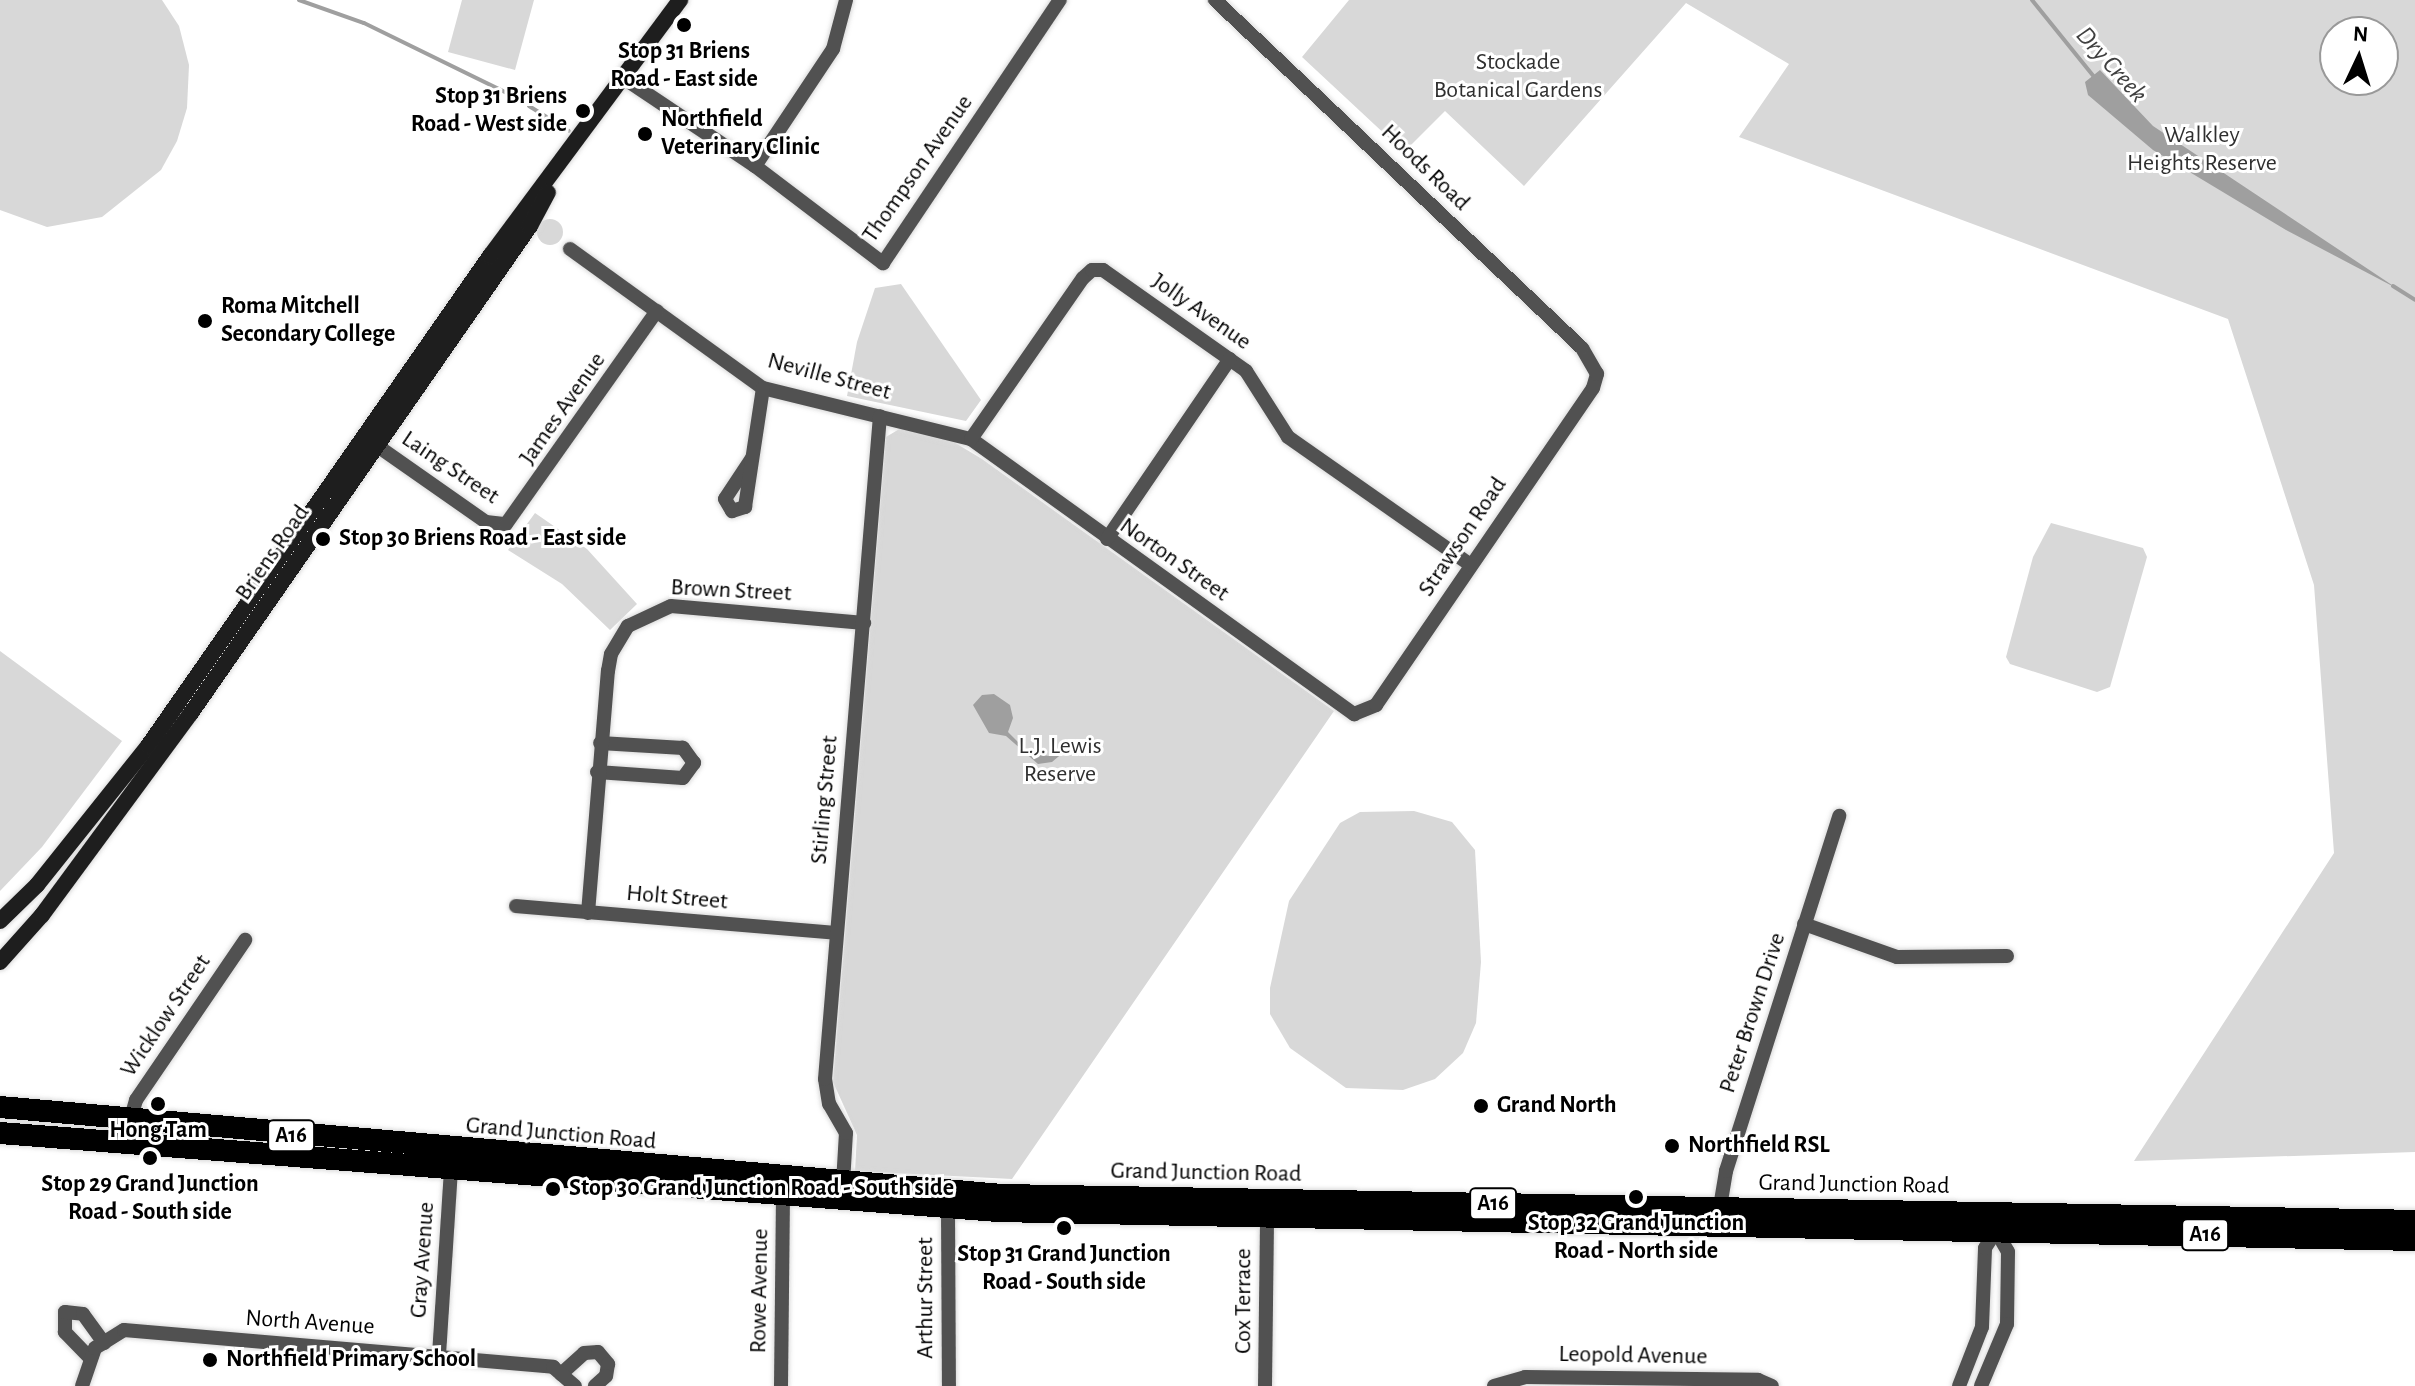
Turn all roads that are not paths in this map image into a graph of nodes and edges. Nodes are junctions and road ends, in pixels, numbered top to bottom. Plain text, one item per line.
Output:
1 (680, 0) edge
2 (846, 0) edge
3 (1060, 0) edge
4 (1215, 0) edge
5 (625, 79) junction
6 (755, 166) junction
7 (570, 249) dead end
8 (657, 311) junction
9 (1230, 359) junction
10 (1597, 374) joint
11 (763, 388) junction
12 (880, 416) junction
13 (971, 439) junction
14 (370, 441) junction
15 (752, 458) dead end
16 (500, 526) joint
17 (1107, 539) junction
18 (1471, 565) junction
19 (864, 623) junction
20 (1354, 714) joint
21 (600, 743) junction
22 (597, 772) junction
23 (1839, 816) dead end
24 (516, 906) dead end
25 (588, 913) junction
26 (0, 921) edge
27 (1804, 924) junction
28 (835, 933) junction
29 (245, 940) dead end
30 (2007, 956) dead end
31 (0, 962) edge
32 (0, 1107) edge
33 (130, 1121) junction
34 (0, 1133) edge
35 (129, 1144) junction
36 (452, 1160) junction
37 (676, 1178) junction
38 (842, 1192) junction
39 (783, 1196) junction
40 (1266, 1208) junction
41 (948, 1209) junction
42 (1719, 1217) junction
43 (2415, 1221) edge
44 (1996, 1222) junction
45 (2415, 1240) edge
46 (96, 1350) junction
47 (439, 1355) junction
48 (561, 1374) junction
49 (1660, 1382) edge
50 (575, 1385) edge
51 (82, 1386) edge
52 (595, 1386) edge
53 (781, 1386) edge
54 (949, 1386) edge
55 (1265, 1386) edge
56 (1494, 1386) edge
57 (1772, 1386) edge
58 (1959, 1386) edge
59 (1981, 1386) edge

1 - 5 main road, Briens Road
2 - 6 street
3 - 6 street, Thompson Avenue
4 - 10 street, Hoods Road
5 - 6 street, Thompson Avenue
5 - 14 main road, Briens Road
7 - 8 street, Neville Street
8 - 11 street, Neville Street
8 - 16 street, James Avenue
9 - 13 street, Jolly Avenue
9 - 17 street
9 - 18 street, Jolly Avenue
10 - 18 street, Strawson Road
11 - 12 street, Neville Street
11 - 15 street
12 - 13 street, Neville Street
12 - 19 street, Stirling Street
13 - 17 street, Norton Street
14 - 16 street, Laing Street
14 - 26 main road, Briens Road
14 - 31 main road, Briens Road
17 - 20 street, Norton Street
18 - 20 street, Strawson Road
19 - 21 street, Brown Street
19 - 28 street, Stirling Street
21 - 22 street, Brown Street
21 - 22 street
22 - 25 street, Brown Street
23 - 27 street, Peter Brown Drive
24 - 25 street, Holt Street
25 - 28 street, Holt Street
27 - 30 street
27 - 42 street, Peter Brown Drive
28 - 38 street, Stirling Street
29 - 33 street, Wicklow Street
32 - 33 highway, Grand Junction Road / A16
33 - 35 highway
33 - 36 highway, Grand Junction Road / A16
34 - 35 highway, Grand Junction Road / A16
35 - 36 highway, Grand Junction Road / A16
36 - 37 highway, Grand Junction Road / A16
36 - 47 street, Gray Avenue
37 - 38 highway, Grand Junction Road / A16
37 - 39 highway, Grand Junction Road / A16
38 - 39 highway, Grand Junction Road / A16
38 - 40 highway, Grand Junction Road / A16
38 - 41 highway, Grand Junction Road / A16
39 - 53 street, Rowe Avenue
40 - 41 highway, Grand Junction Road / A16
40 - 42 highway, Grand Junction Road / A16
40 - 55 street, Cox Terrace
41 - 54 street, Arthur Street
42 - 44 highway, Grand Junction Road / A16
43 - 44 highway, Grand Junction Road / A16
44 - 45 highway, Grand Junction Road / A16
44 - 58 street
44 - 59 street
46 - 46 street
46 - 47 street, North Avenue
46 - 51 street
47 - 48 street, North Avenue
48 - 50 street, North Avenue
48 - 52 street
49 - 56 street, Leopold Avenue
49 - 57 street, Leopold Avenue

